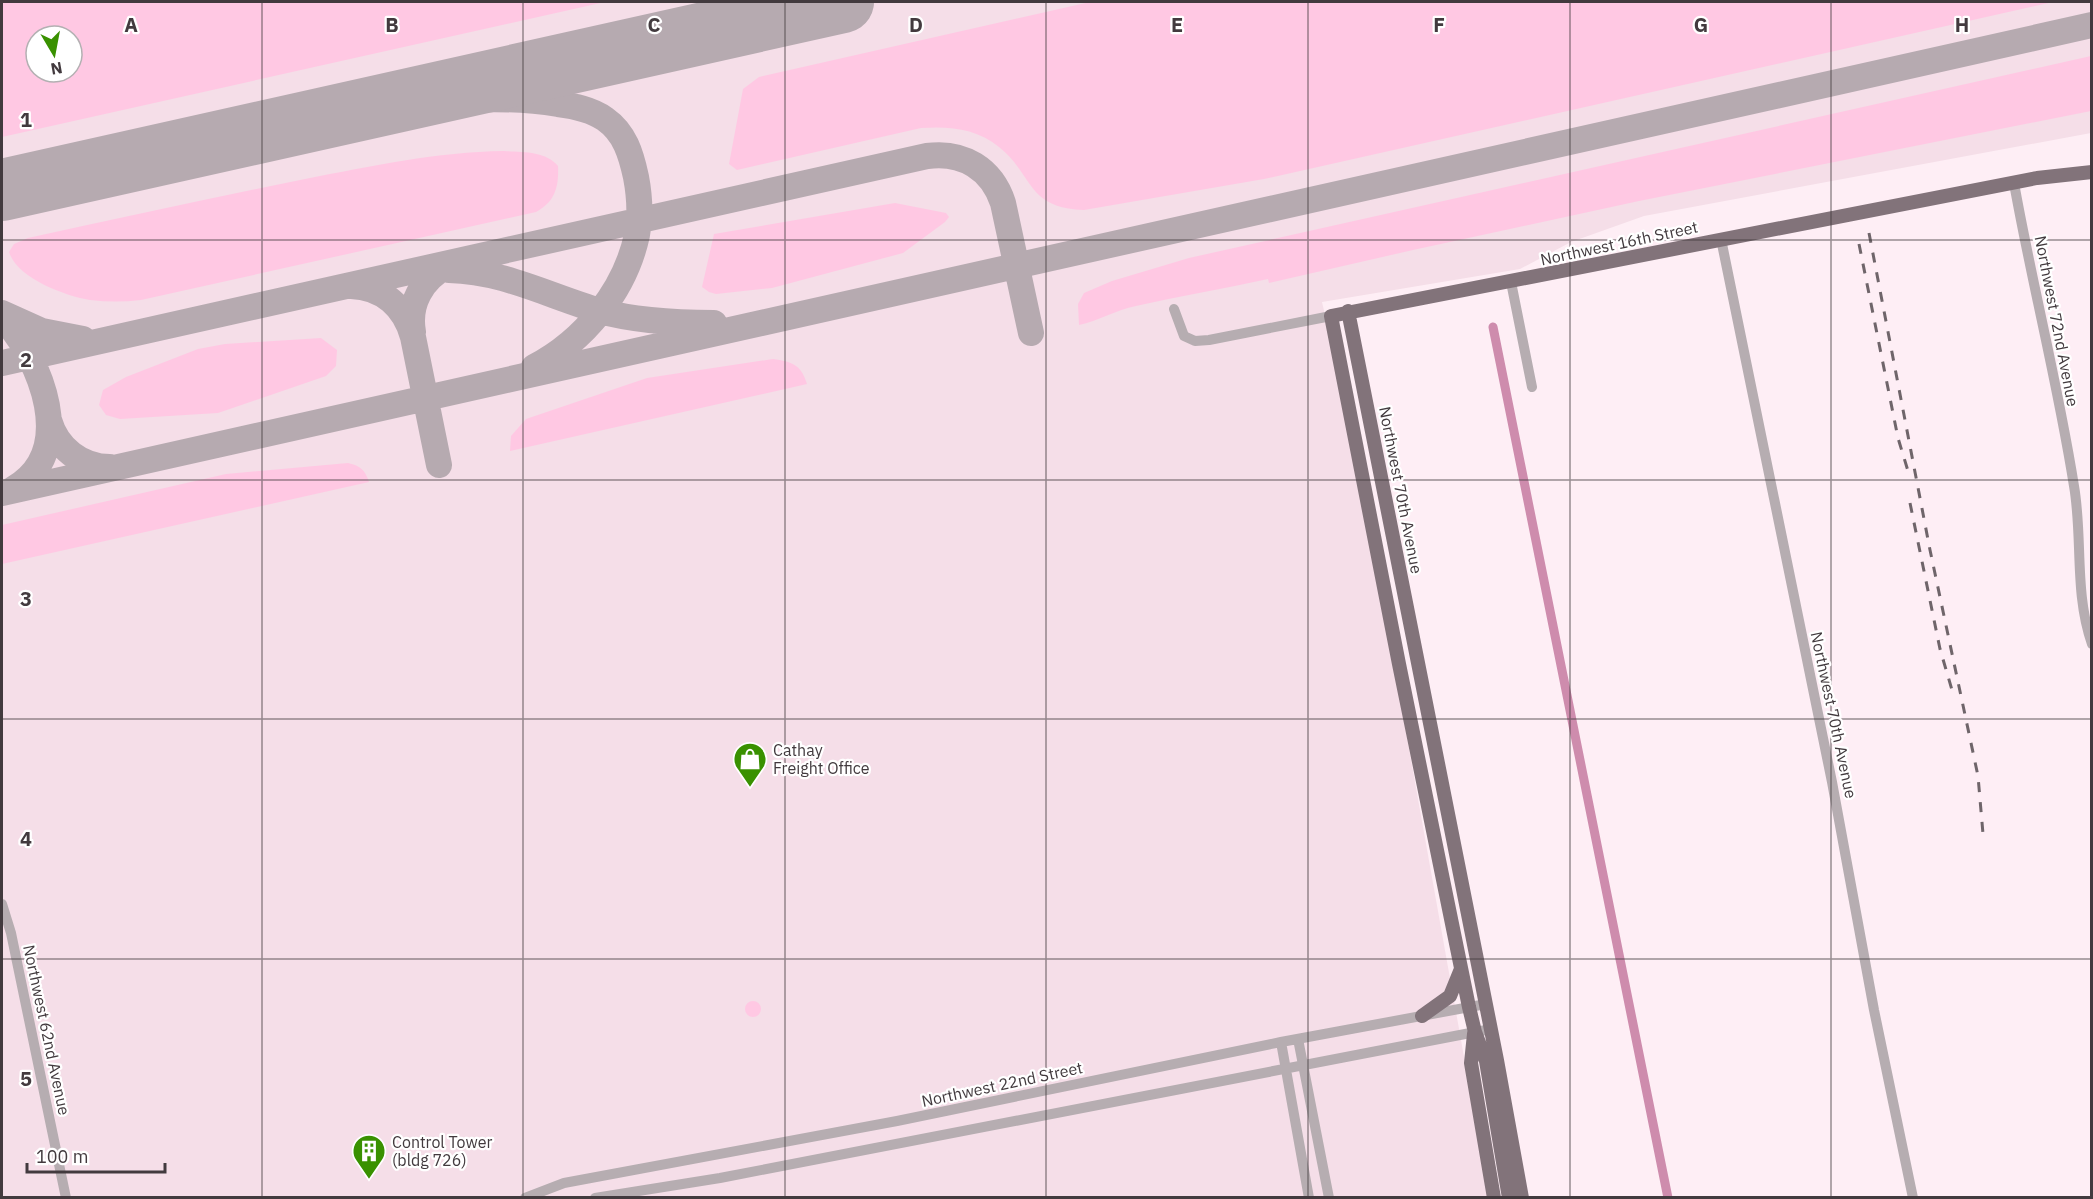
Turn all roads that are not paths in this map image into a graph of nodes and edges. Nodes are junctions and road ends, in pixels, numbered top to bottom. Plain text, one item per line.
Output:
1 (2091, 172) edge
2 (2014, 183) junction
3 (1721, 239) junction
4 (1511, 282) junction
5 (1174, 309) dead end
6 (1348, 311) junction
7 (1331, 316) junction
8 (1532, 387) dead end
9 (2091, 644) edge
10 (2, 904) edge
11 (1462, 967) junction
12 (1486, 1004) junction
13 (1469, 1007) junction
14 (1422, 1016) junction
15 (1491, 1029) junction
16 (1475, 1032) junction
17 (1298, 1039) junction
18 (1281, 1042) junction
19 (1304, 1067) junction
20 (1286, 1070) junction
21 (66, 1197) edge
22 (525, 1197) edge
23 (595, 1197) edge
24 (1309, 1197) edge
25 (1329, 1197) edge
26 (1494, 1197) edge
27 (1509, 1197) edge
28 (1522, 1197) edge
29 (1912, 1197) edge

1 - 2 main road, Northwest 16th Street
2 - 3 main road, Northwest 16th Street
2 - 9 street, Northwest 72nd Avenue
3 - 4 main road, Northwest 16th Street
3 - 29 street, Northwest 70th Avenue
4 - 6 main road, Northwest 16th Street
4 - 8 street
5 - 7 street, Northwest 16th Street
6 - 7 main road, Northwest 16th Street
6 - 12 main road, Northwest 70th Avenue
7 - 11 main road
10 - 21 street, Northwest 62nd Avenue
11 - 13 main road
11 - 14 main road
12 - 13 street, Northwest 22nd Street
12 - 15 main road, Northwest 70th Avenue
13 - 14 street, Northwest 22nd Street
13 - 16 main road
14 - 17 street, Northwest 22nd Street
15 - 16 street
15 - 28 main road, Northwest 70th Avenue
16 - 19 street
16 - 26 main road
16 - 27 main road
17 - 18 street, Northwest 22nd Street
17 - 19 street
18 - 20 street
18 - 22 street, Northwest 22nd Street
19 - 20 street
19 - 25 street
20 - 23 street
20 - 24 street

